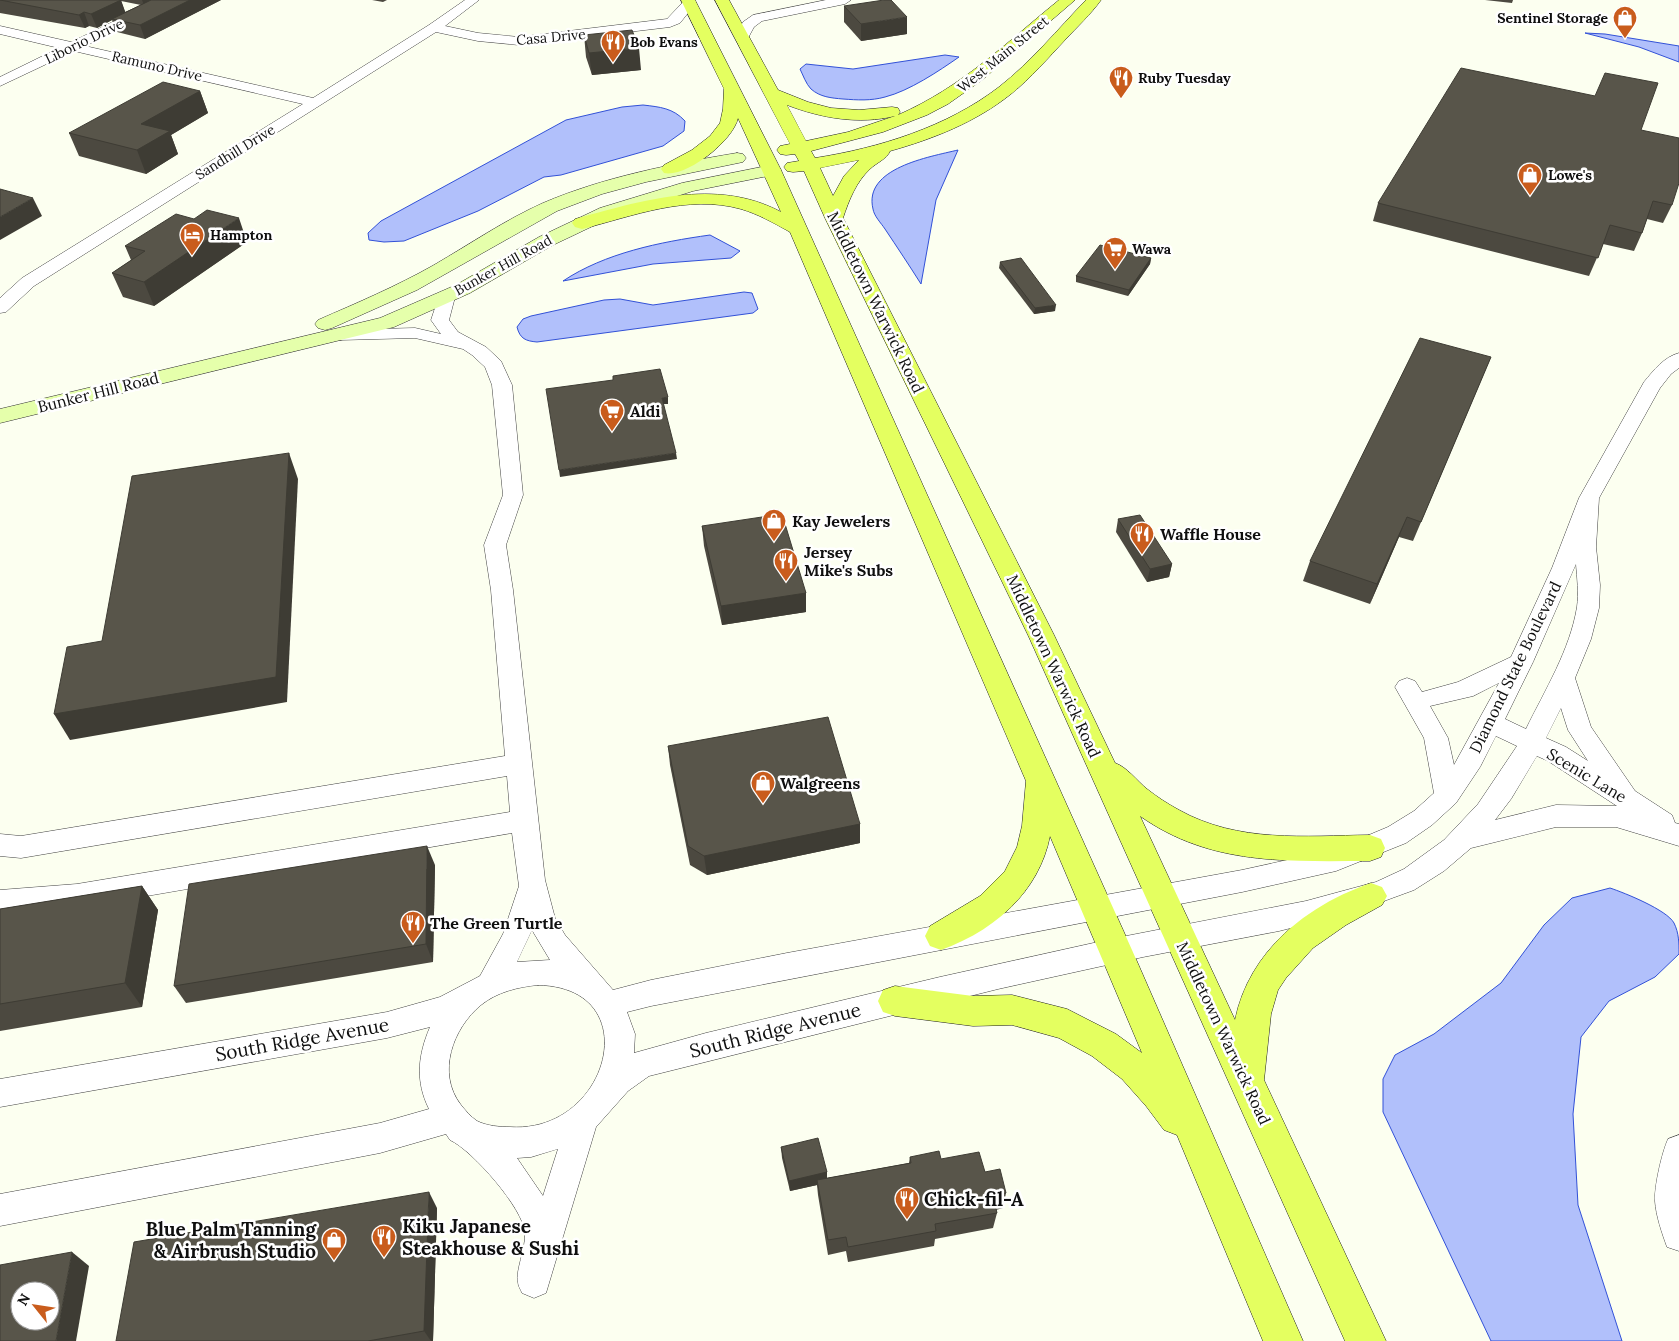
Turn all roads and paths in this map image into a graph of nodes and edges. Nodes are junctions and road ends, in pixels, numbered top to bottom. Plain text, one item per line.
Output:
1 (168, 0) edge
2 (473, 0) edge
3 (722, 0) edge
4 (845, 0) edge
5 (1068, 0) edge
6 (1094, 0) edge
7 (689, 1) edge
8 (127, 8) dead end
9 (146, 11) junction
10 (434, 28) junction
11 (0, 30) edge
12 (742, 37) junction
13 (72, 46) junction
14 (0, 82) edge
15 (732, 89) junction
16 (772, 93) junction
17 (314, 102) junction
18 (931, 106) junction
19 (894, 145) junction
20 (800, 148) junction
21 (763, 153) junction
22 (810, 165) junction
23 (670, 169) junction
24 (772, 170) junction
25 (834, 218) junction
26 (582, 223) junction
27 (797, 228) junction
28 (446, 297) junction
29 (0, 308) edge
30 (340, 335) junction
31 (466, 344) junction
32 (1679, 359) edge
33 (197, 368) junction
34 (0, 416) edge
35 (1590, 498) junction
36 (1521, 662) junction
37 (1563, 677) junction
38 (1407, 687) dead end
39 (1431, 697) dead end
40 (1491, 723) junction
41 (1532, 742) junction
42 (1096, 756) junction
43 (518, 764) junction
44 (1040, 780) junction
45 (1448, 796) junction
46 (1629, 800) junction
47 (525, 820) junction
48 (1679, 835) edge
49 (1463, 839) junction
50 (0, 845) edge
51 (1370, 848) junction
52 (531, 888) junction
53 (1160, 895) junction
54 (1371, 896) junction
55 (0, 902) edge
56 (1096, 907) junction
57 (941, 936) junction
58 (1180, 937) junction
59 (1116, 950) junction
60 (485, 988) junction
61 (601, 996) junction
62 (895, 1001) junction
63 (1246, 1081) junction
64 (608, 1088) junction
65 (0, 1093) edge
66 (583, 1118) junction
67 (456, 1123) junction
68 (1679, 1150) edge
69 (1203, 1154) junction
70 (0, 1210) edge
71 (1679, 1235) edge
72 (1283, 1341) edge
73 (1366, 1341) edge

1 - 9 street, Liborio Drive
2 - 10 street, Sandhill Drive
3 - 12 main road, Middletown Warwick Road
4 - 12 street
5 - 18 main road, West Main Street
6 - 19 main road, West Main Street
7 - 10 street, Casa Drive
7 - 15 main road
8 - 9 street
9 - 13 street, Liborio Drive
10 - 17 street, Sandhill Drive
11 - 13 street, Ramuno Drive
12 - 16 main road, Middletown Warwick Road
13 - 14 street, Liborio Drive
13 - 17 street, Ramuno Drive
15 - 21 main road
15 - 23 main road
16 - 18 main road
16 - 20 main road, Middletown Warwick Road
17 - 29 street, Sandhill Drive
18 - 20 main road, West Main Street
19 - 22 main road, West Main Street
19 - 25 main road
20 - 21 main road, West Main Street
20 - 22 main road, Middletown Warwick Road
21 - 23 main road, Bunker Hill Road
21 - 24 main road
22 - 24 main road, Bunker Hill Road
22 - 25 main road, Middletown Warwick Road
23 - 33 main road, Bunker Hill Road
24 - 26 main road, Bunker Hill Road
24 - 27 main road
25 - 42 main road, Middletown Warwick Road
26 - 27 main road
26 - 28 main road, Bunker Hill Road
27 - 44 main road
28 - 30 main road, Bunker Hill Road
28 - 31 street
30 - 31 street
30 - 33 main road, Bunker Hill Road
31 - 43 street
32 - 35 street, Diamond State Boulevard
33 - 34 main road, Bunker Hill Road
35 - 36 street, Diamond State Boulevard
35 - 37 street, Diamond State Boulevard
36 - 39 street
36 - 40 street, Diamond State Boulevard
37 - 41 street, Diamond State Boulevard
37 - 46 street
38 - 45 street
40 - 41 street, Scenic Lane
40 - 45 street, Diamond State Boulevard
41 - 46 street, Scenic Lane
41 - 49 street, Diamond State Boulevard
42 - 51 main road
42 - 53 main road, Middletown Warwick Road
43 - 47 street
43 - 50 street
44 - 56 main road
44 - 57 main road
45 - 51 street, Diamond State Boulevard
46 - 48 street, Scenic Lane
47 - 52 street
47 - 55 street
48 - 49 street
49 - 54 street, Diamond State Boulevard
51 - 53 street, Diamond State Boulevard
52 - 60 street
52 - 61 street
53 - 56 street
53 - 58 main road, Middletown Warwick Road
54 - 58 street, Diamond State Boulevard
54 - 63 main road
56 - 57 street
56 - 59 main road
57 - 61 street
58 - 59 street, Diamond State Boulevard
58 - 63 main road, Middletown Warwick Road
59 - 62 street, South Ridge Avenue
59 - 69 main road
60 - 61 street, South Ridge Avenue
60 - 65 street, South Ridge Avenue
60 - 67 street
61 - 64 street
62 - 64 street, South Ridge Avenue
62 - 69 main road
63 - 73 main road, Middletown Warwick Road
64 - 66 street, South Ridge Avenue
66 - 67 street, South Ridge Avenue
66 - 67 street
67 - 70 street
68 - 71 street
69 - 72 main road

